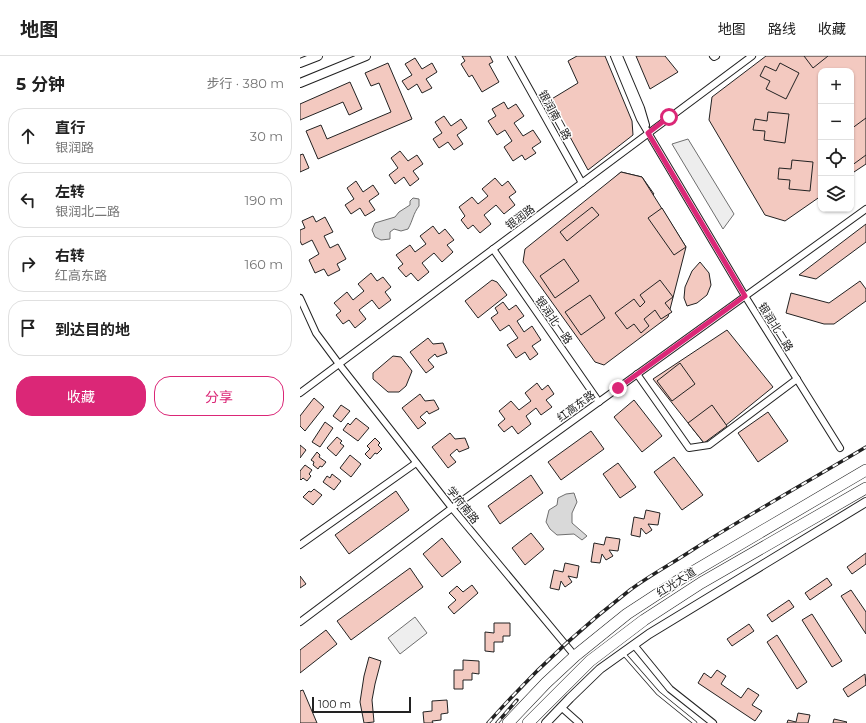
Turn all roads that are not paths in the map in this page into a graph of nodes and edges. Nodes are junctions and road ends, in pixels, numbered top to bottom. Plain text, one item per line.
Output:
1 (318, 56) edge
2 (366, 56) edge
3 (510, 56) edge
4 (614, 56) edge
5 (619, 56) edge
6 (752, 56) edge
7 (300, 63) edge
8 (300, 83) edge
9 (648, 133) junction
10 (582, 183) junction
11 (866, 209) edge
12 (493, 249) junction
13 (745, 296) junction
14 (300, 298) edge
15 (339, 364) junction
16 (637, 374) junction
17 (797, 379) junction
18 (300, 394) edge
19 (599, 402) junction
20 (840, 448) dead end
21 (416, 463) junction
22 (866, 470) edge
23 (866, 488) edge
24 (866, 502) edge
25 (452, 508) junction
26 (300, 545) edge
27 (300, 622) edge
28 (634, 645) junction
29 (623, 653) junction
30 (575, 656) junction
31 (561, 706) junction
32 (508, 723) edge
33 (528, 723) edge
34 (546, 723) edge
35 (579, 723) edge
36 (694, 723) edge
37 (714, 723) edge

1 - 7 main road
2 - 8 main road
3 - 10 street, 银润南二路
4 - 9 street
5 - 9 street
6 - 9 street, 银润路
9 - 10 street, 银润路
9 - 13 street, 银润北二路
10 - 12 street, 银润路
11 - 13 street, 红高东路
12 - 15 street, 银润路
12 - 19 street, 银润北一路
13 - 16 street, 红高东路
13 - 17 street, 银润北二路
14 - 15 street, 学府南路
15 - 18 street, 银润路
15 - 21 street, 学府南路
16 - 17 street
16 - 19 street, 红高东路
17 - 20 street, 银润北二路
19 - 25 street, 红高东路
21 - 25 street, 学府南路
21 - 26 street
22 - 30 highway, 红光大道
23 - 33 highway, 红光大道
24 - 28 main road
25 - 27 street, 红高东路
25 - 30 street, 学府南路
28 - 29 main road
28 - 37 street
29 - 31 main road
29 - 36 lane
30 - 32 highway, 红光大道
31 - 34 main road
31 - 35 street

